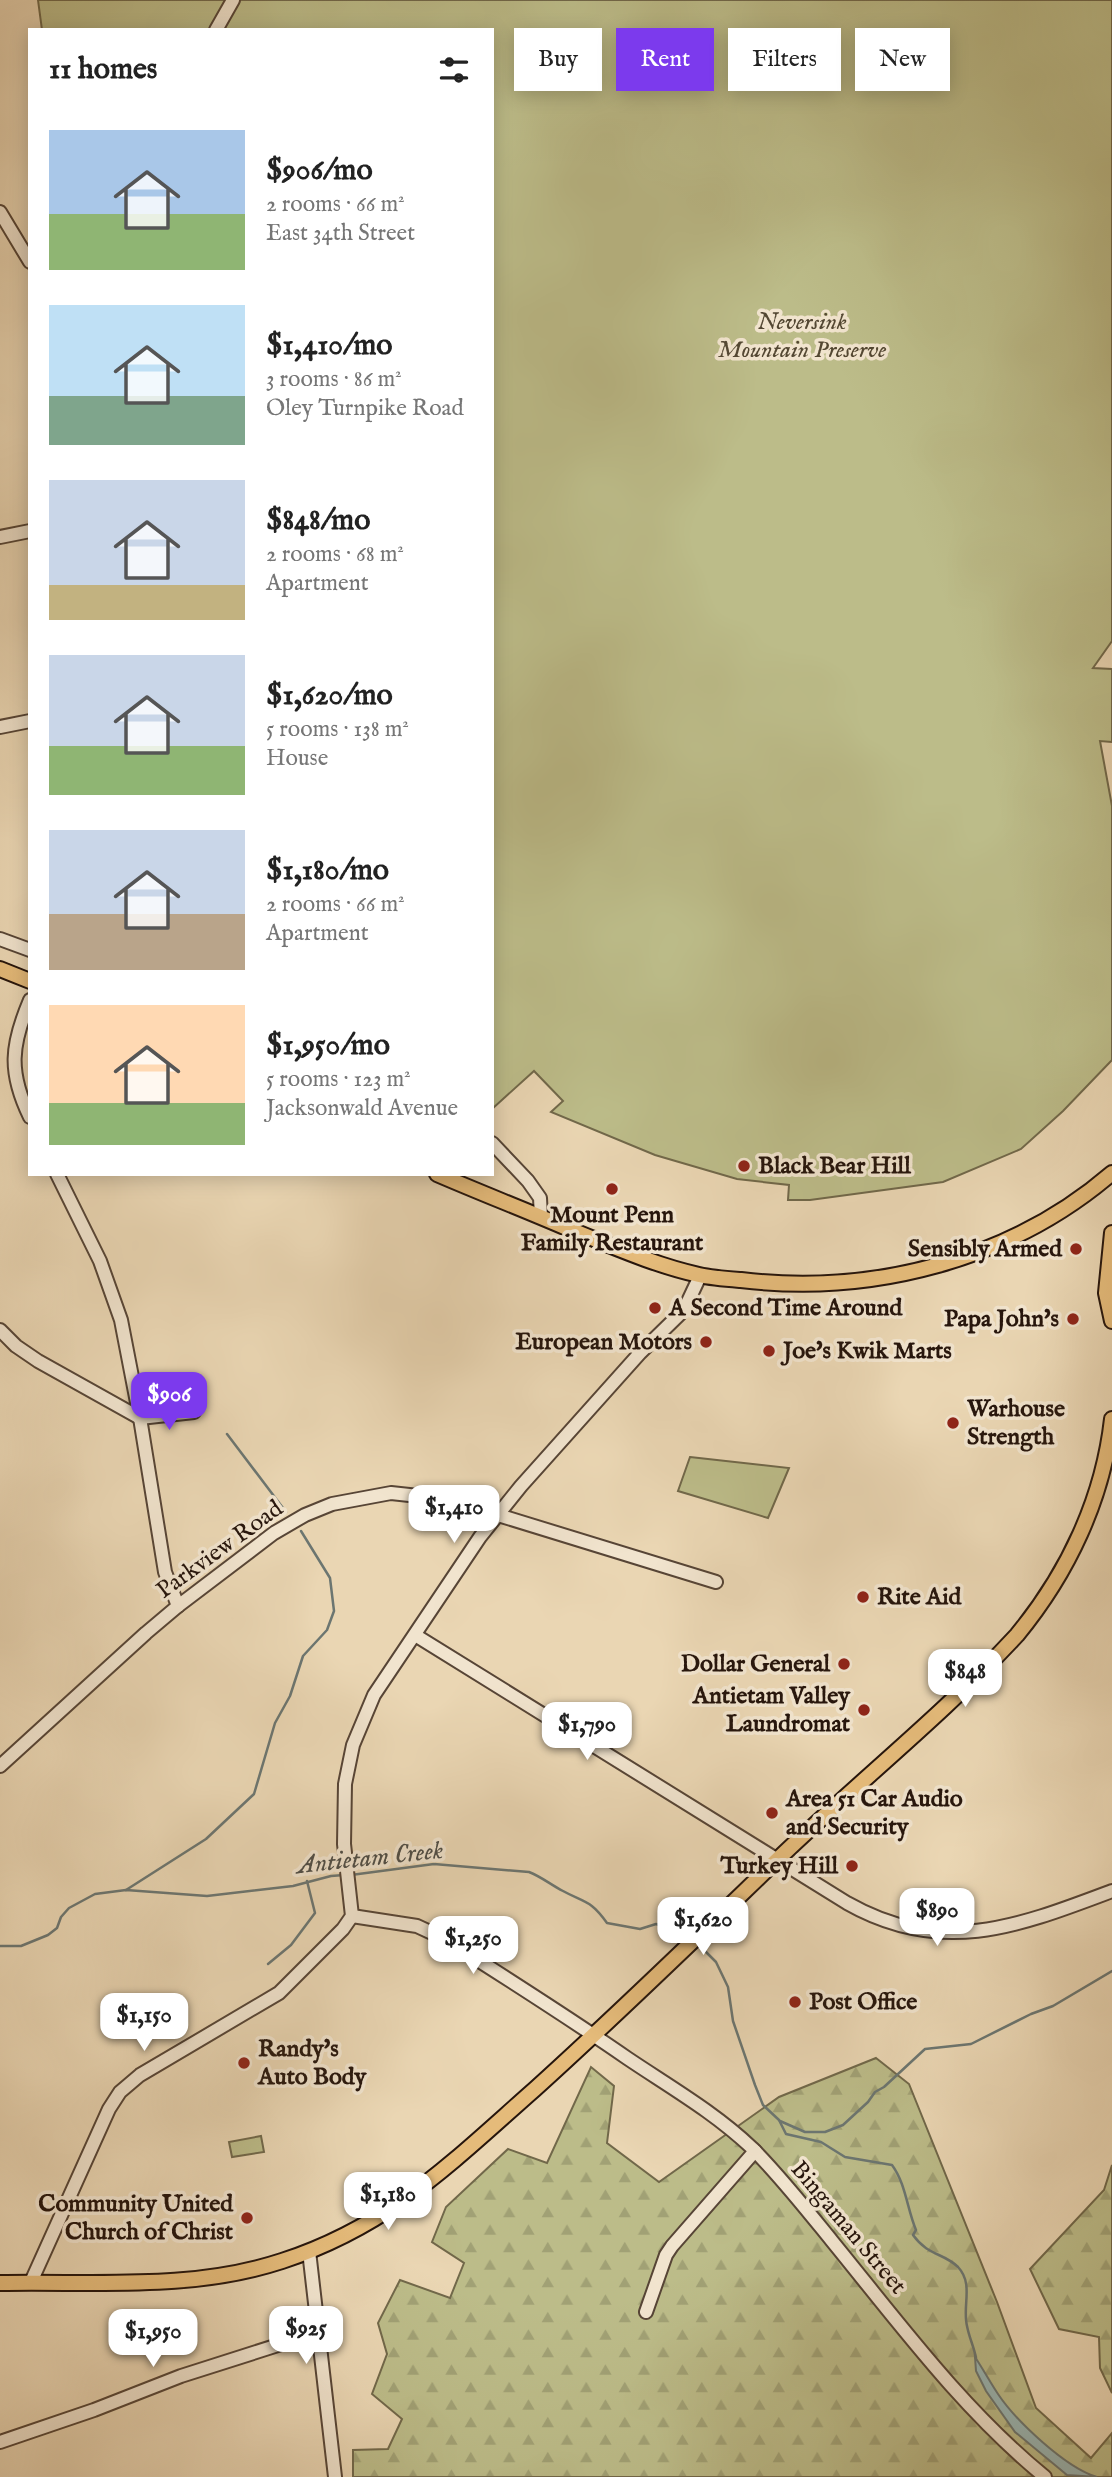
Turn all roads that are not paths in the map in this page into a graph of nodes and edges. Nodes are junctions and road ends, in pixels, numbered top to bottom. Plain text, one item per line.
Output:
1 (233, 0) edge
2 (217, 28) edge
3 (0, 212) edge
4 (28, 259) edge
5 (28, 531) edge
6 (0, 537) edge
7 (28, 721) edge
8 (0, 727) edge
9 (0, 939) edge
10 (28, 949) edge
11 (0, 969) edge
12 (28, 980) edge
13 (28, 1005) edge
14 (28, 1113) edge
15 (494, 1145) edge
16 (1112, 1173) edge
17 (58, 1176) edge
18 (442, 1176) edge
19 (541, 1217) junction
20 (1112, 1233) edge
21 (700, 1276) junction
22 (1112, 1321) edge
23 (0, 1330) edge
24 (194, 1412) dead end
25 (140, 1418) junction
26 (1112, 1419) edge
27 (499, 1514) junction
28 (716, 1582) dead end
29 (178, 1606) junction
30 (415, 1635) junction
31 (0, 1766) edge
32 (778, 1860) junction
33 (1112, 1892) edge
34 (352, 1916) junction
35 (593, 2035) junction
36 (755, 2151) junction
37 (309, 2251) junction
38 (31, 2282) junction
39 (0, 2283) edge
40 (646, 2312) dead end
41 (320, 2332) junction
42 (0, 2442) edge
43 (335, 2477) edge
44 (1045, 2477) edge

1 - 2 street
3 - 4 street
5 - 6 street
7 - 8 street
9 - 10 street
11 - 12 main road
13 - 14 street
15 - 19 street
16 - 21 main road
17 - 25 street
18 - 19 main road
19 - 21 main road
20 - 22 main road
21 - 27 street
23 - 25 street
24 - 25 street
25 - 29 street
26 - 32 main road
27 - 28 street, Parkview Road
27 - 29 street, Parkview Road
27 - 30 street
29 - 31 street, Parkview Road
30 - 32 street
30 - 34 street
32 - 33 street
32 - 35 main road
34 - 35 street, Bingaman Street
34 - 38 street
35 - 36 street, Bingaman Street
35 - 37 main road
36 - 40 street
36 - 44 street, Bingaman Street
37 - 38 main road
37 - 41 street
38 - 39 main road
41 - 42 street
41 - 43 street

